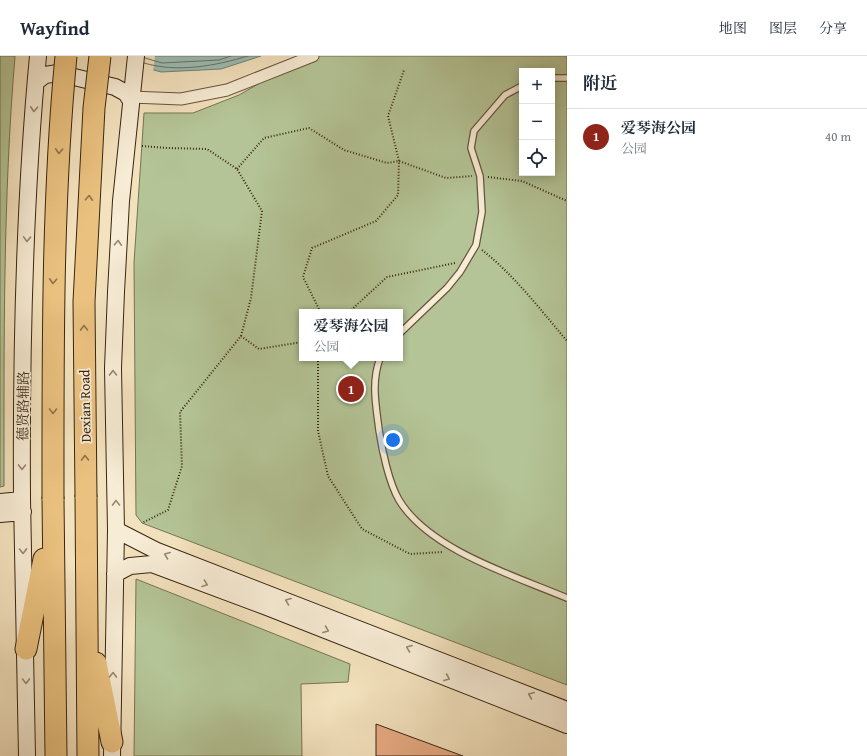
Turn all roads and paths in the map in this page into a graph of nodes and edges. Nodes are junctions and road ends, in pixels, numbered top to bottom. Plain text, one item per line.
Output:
1 (38, 56) edge
2 (66, 56) edge
3 (100, 56) edge
4 (136, 56) edge
5 (313, 56) edge
6 (404, 70) dead end
7 (555, 78) edge
8 (567, 78) edge
9 (36, 82) junction
10 (519, 88) edge
11 (132, 93) junction
12 (142, 146) dead end
13 (398, 161) junction
14 (237, 168) junction
15 (480, 176) junction
16 (567, 201) edge
17 (476, 245) junction
18 (466, 261) junction
19 (319, 309) edge
20 (352, 309) edge
21 (403, 329) edge
22 (241, 336) junction
23 (567, 341) edge
24 (299, 342) edge
25 (318, 361) edge
26 (379, 361) edge
27 (0, 502) edge
28 (22, 506) junction
29 (53, 509) junction
30 (0, 514) edge
31 (142, 523) dead end
32 (116, 530) junction
33 (456, 551) junction
34 (115, 574) junction
35 (567, 598) edge
36 (86, 613) junction
37 (26, 649) junction
38 (567, 710) edge
39 (567, 725) edge
40 (112, 749) edge
41 (27, 756) edge
42 (56, 756) edge
43 (88, 756) edge

1 - 9 street, 德贤路辅路
2 -> 29 highway, bridge
36 -> 3 highway, Dexian Road, bridge
4 - 11 street
5 - 11 street
6 - 13 path
7 - 8 lane
9 - 11 street
9 -> 28 street, 德贤路辅路
10 - 15 lane
32 -> 11 street
12 - 14 path
13 - 14 path
13 - 15 path
13 - 19 path
14 - 22 path
15 - 16 path
15 - 17 lane
17 - 18 lane
17 - 23 path
18 - 20 path
18 - 21 lane
22 - 24 path
22 - 31 path
25 - 33 path
26 - 33 lane
27 - 28 street
28 - 30 street
28 -> 37 street, 德贤路辅路
29 - 37 highway
29 - 42 highway
32 - 34 street
38 -> 32 street
33 - 35 lane
34 -> 39 street
40 -> 34 street
36 - 40 highway
36 - 43 highway, Dexian Road
37 -> 41 street, 德贤路辅路

